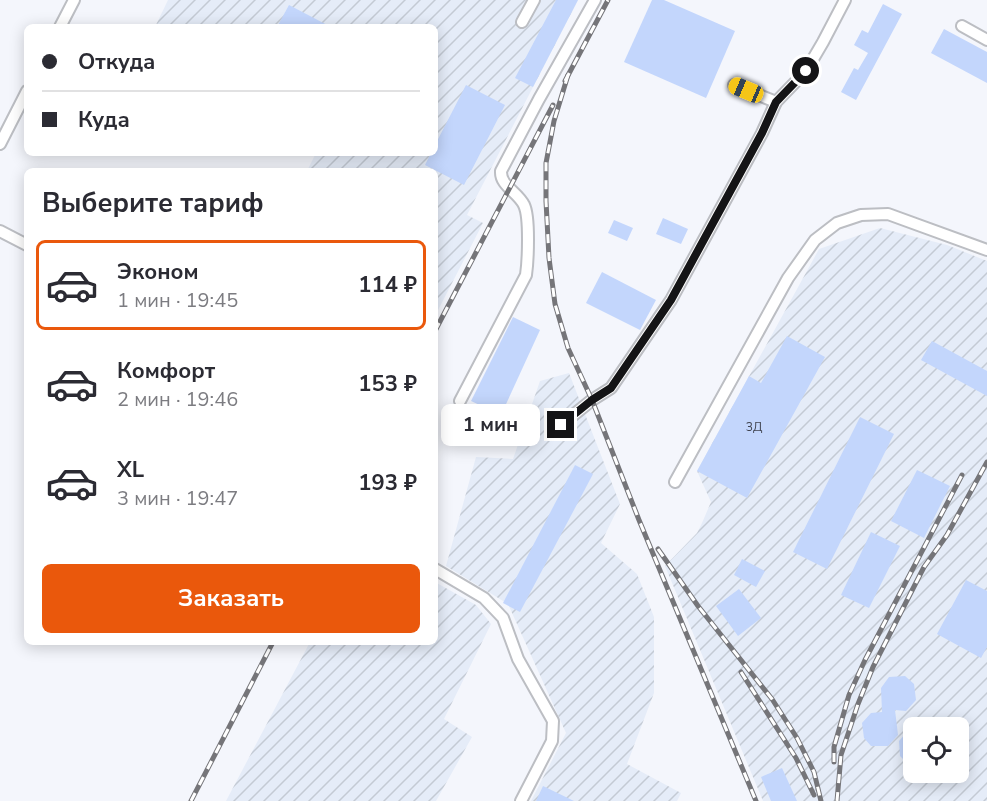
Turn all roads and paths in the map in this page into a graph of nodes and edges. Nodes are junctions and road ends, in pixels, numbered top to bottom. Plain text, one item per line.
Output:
1 (74, 0) edge
2 (534, 0) edge
3 (595, 0) edge
4 (845, 0) edge
5 (522, 22) dead end
6 (62, 24) edge
7 (962, 26) dead end
8 (987, 40) edge
9 (734, 85) dead end
10 (24, 98) edge
11 (776, 102) junction
12 (0, 144) edge
13 (0, 231) edge
14 (24, 243) edge
15 (987, 250) edge
16 (460, 401) dead end
17 (561, 425) dead end
18 (675, 482) dead end
19 (438, 571) edge
20 (521, 801) edge

1 - 6 street
2 - 5 street
3 - 16 street
4 - 11 street
7 - 8 street
9 - 11 street
10 - 12 street
11 - 17 street
13 - 14 street
15 - 18 street
19 - 20 street

